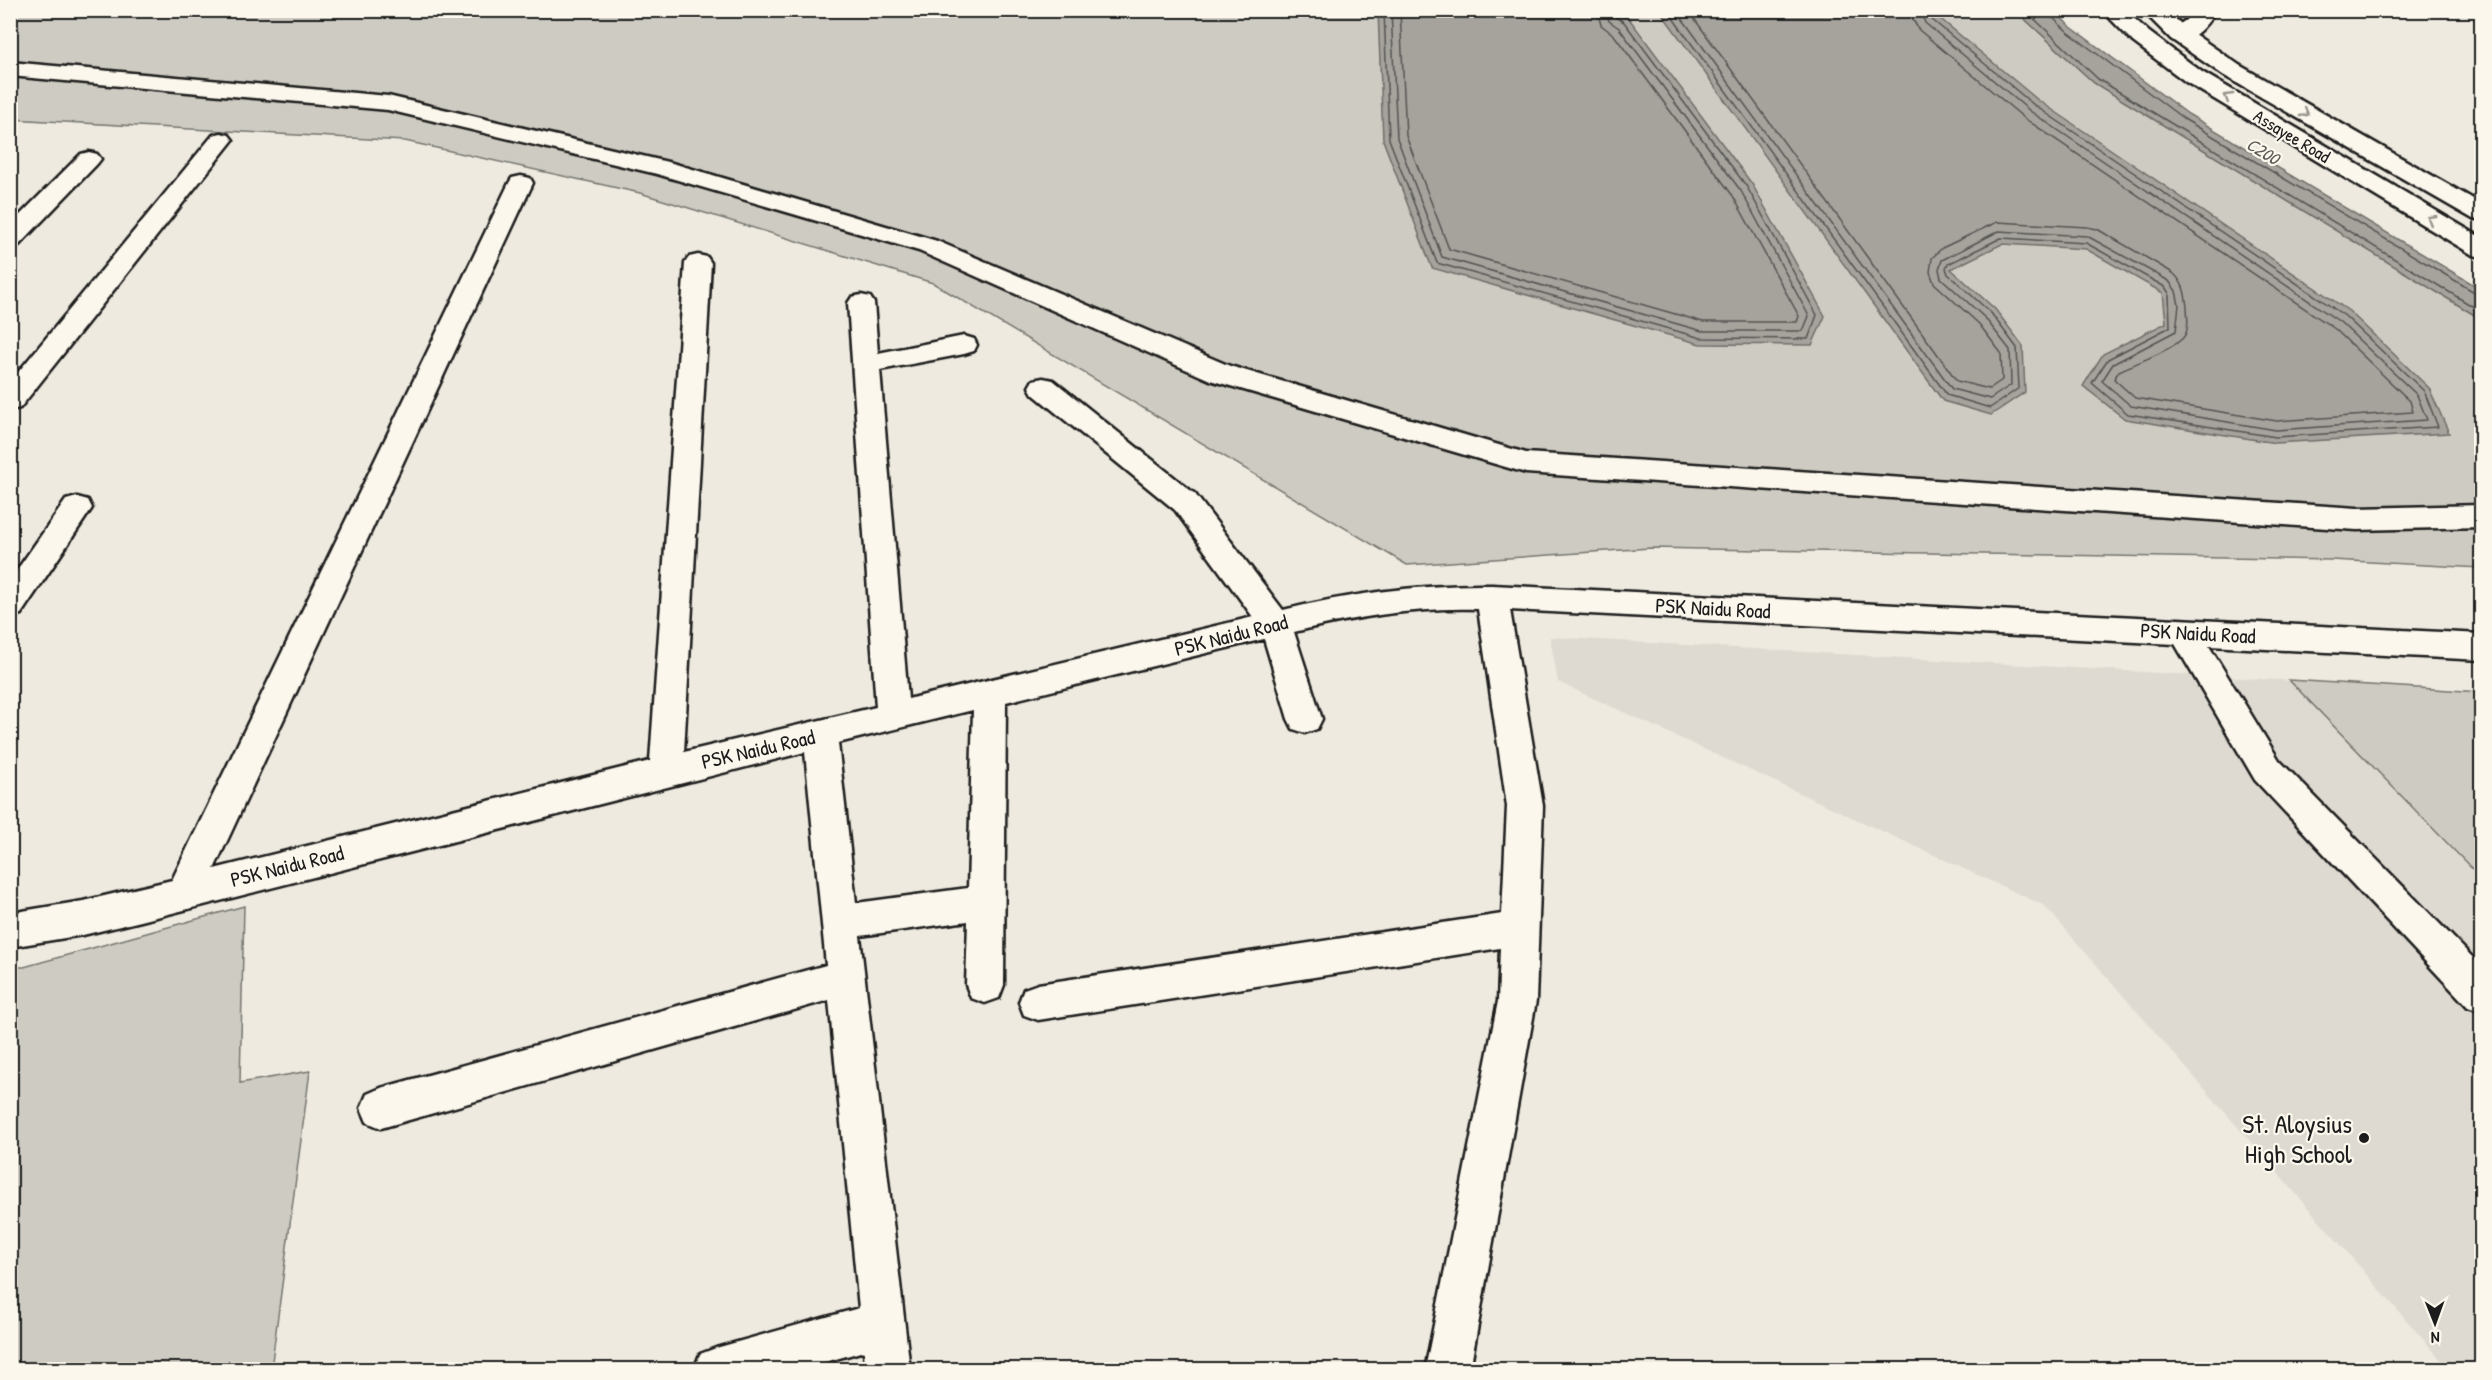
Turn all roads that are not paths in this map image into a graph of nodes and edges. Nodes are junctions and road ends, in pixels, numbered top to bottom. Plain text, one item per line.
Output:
1 (2112, 10) edge
2 (2152, 10) edge
3 (2206, 10) edge
4 (2179, 34) junction
5 (10, 69) edge
6 (221, 140) dead end
7 (89, 159) dead end
8 (520, 183) dead end
9 (2481, 214) edge
10 (10, 240) edge
11 (2481, 249) edge
12 (698, 263) dead end
13 (861, 303) dead end
14 (964, 345) dead end
15 (866, 364) junction
16 (1044, 387) dead end
17 (10, 401) edge
18 (76, 508) dead end
19 (2481, 516) edge
20 (1492, 597) junction
21 (10, 605) edge
22 (1276, 624) junction
23 (2184, 632) junction
24 (2481, 647) edge
25 (990, 693) junction
26 (893, 716) junction
27 (1305, 719) dead end
28 (820, 734) junction
29 (666, 771) junction
30 (185, 892) junction
31 (986, 902) junction
32 (840, 922) junction
33 (1520, 928) junction
34 (10, 930) edge
35 (846, 977) junction
36 (985, 985) dead end
37 (2481, 994) edge
38 (1038, 1002) dead end
39 (381, 1108) dead end
40 (883, 1323) junction
41 (716, 1370) edge
42 (888, 1370) edge
43 (1447, 1370) edge

11 -> 1 street, Assayee Road
2 - 4 street, Assayee Road
3 - 4 street
4 -> 9 street, Assayee Road
5 - 19 street
6 - 17 street
7 - 10 street
8 - 30 street
12 - 29 street
13 - 15 street
14 - 15 street
15 - 26 street
16 - 22 street
18 - 21 street
20 - 22 street, PSK Naidu Road
20 - 23 street, PSK Naidu Road
20 - 33 street
22 - 25 street, PSK Naidu Road
22 - 27 street
23 - 24 street, PSK Naidu Road
23 - 37 street
25 - 26 street, PSK Naidu Road
25 - 31 street
26 - 28 street, PSK Naidu Road
28 - 29 street, PSK Naidu Road
28 - 32 street
29 - 30 street, PSK Naidu Road
30 - 34 street, PSK Naidu Road
31 - 32 street
31 - 36 street
32 - 35 street
33 - 38 street
33 - 43 street
35 - 39 street
35 - 40 street
40 - 41 street
40 - 42 street

